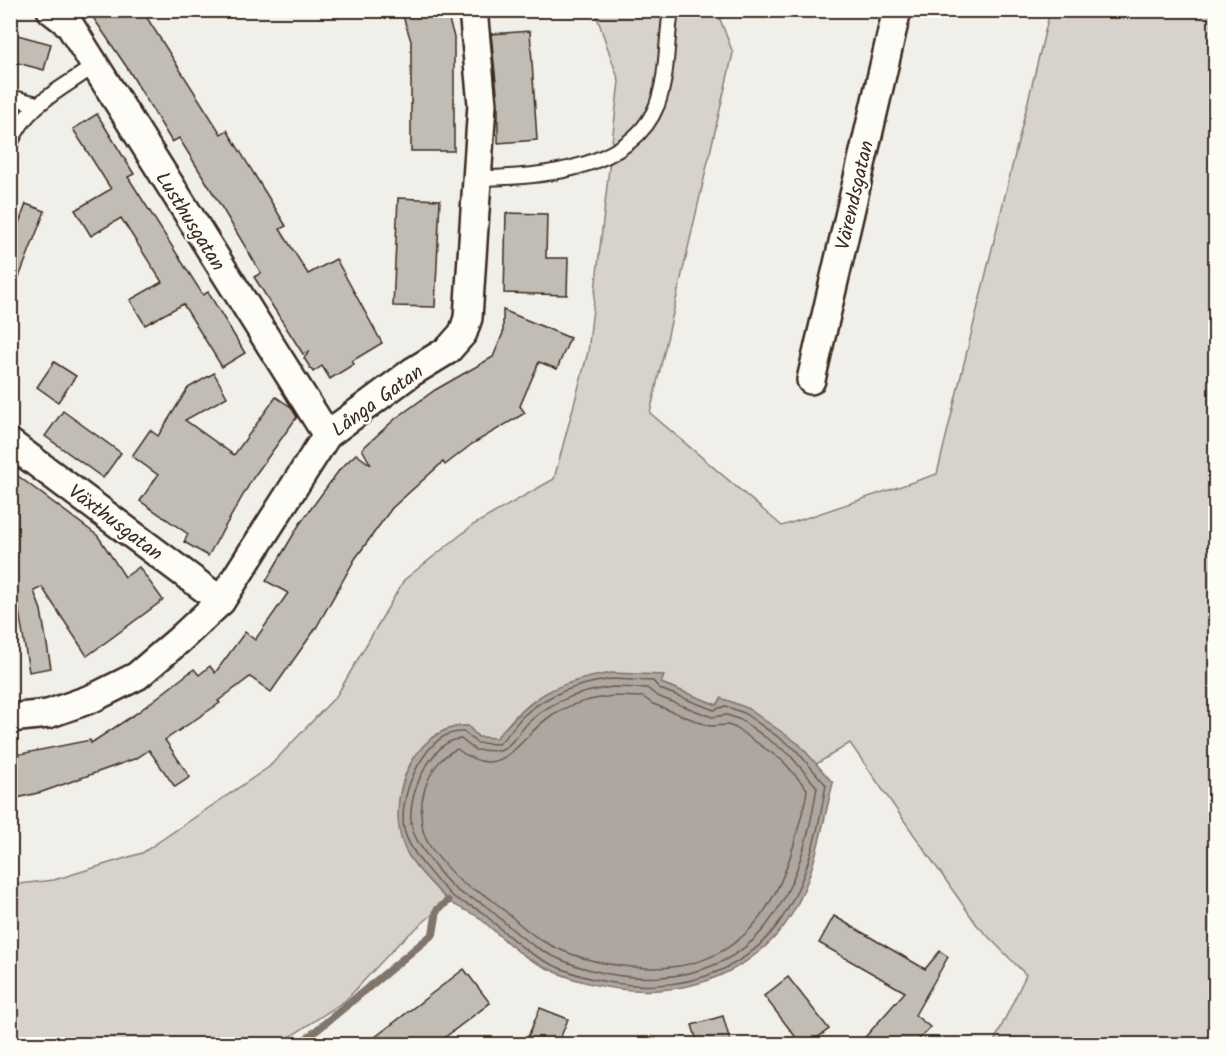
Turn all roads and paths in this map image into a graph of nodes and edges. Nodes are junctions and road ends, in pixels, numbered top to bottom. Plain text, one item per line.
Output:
1 (51, 10) edge
2 (473, 10) edge
3 (671, 10) edge
4 (897, 10) edge
5 (94, 65) junction
6 (10, 97) edge
7 (37, 104) junction
8 (10, 144) edge
9 (475, 178) junction
10 (811, 380) dead end
11 (327, 435) junction
12 (10, 443) edge
13 (221, 601) junction
14 (10, 718) edge

1 - 5 street, Lusthusgatan
2 - 9 street, Långa Gatan
3 - 9 lane
4 - 10 street, Värendsgatan
5 - 7 lane
5 - 11 street, Lusthusgatan
6 - 7 lane
7 - 8 lane
9 - 11 street, Långa Gatan
11 - 13 street, Långa Gatan
12 - 13 street, Växthusgatan
13 - 14 street, Långa Gatan

